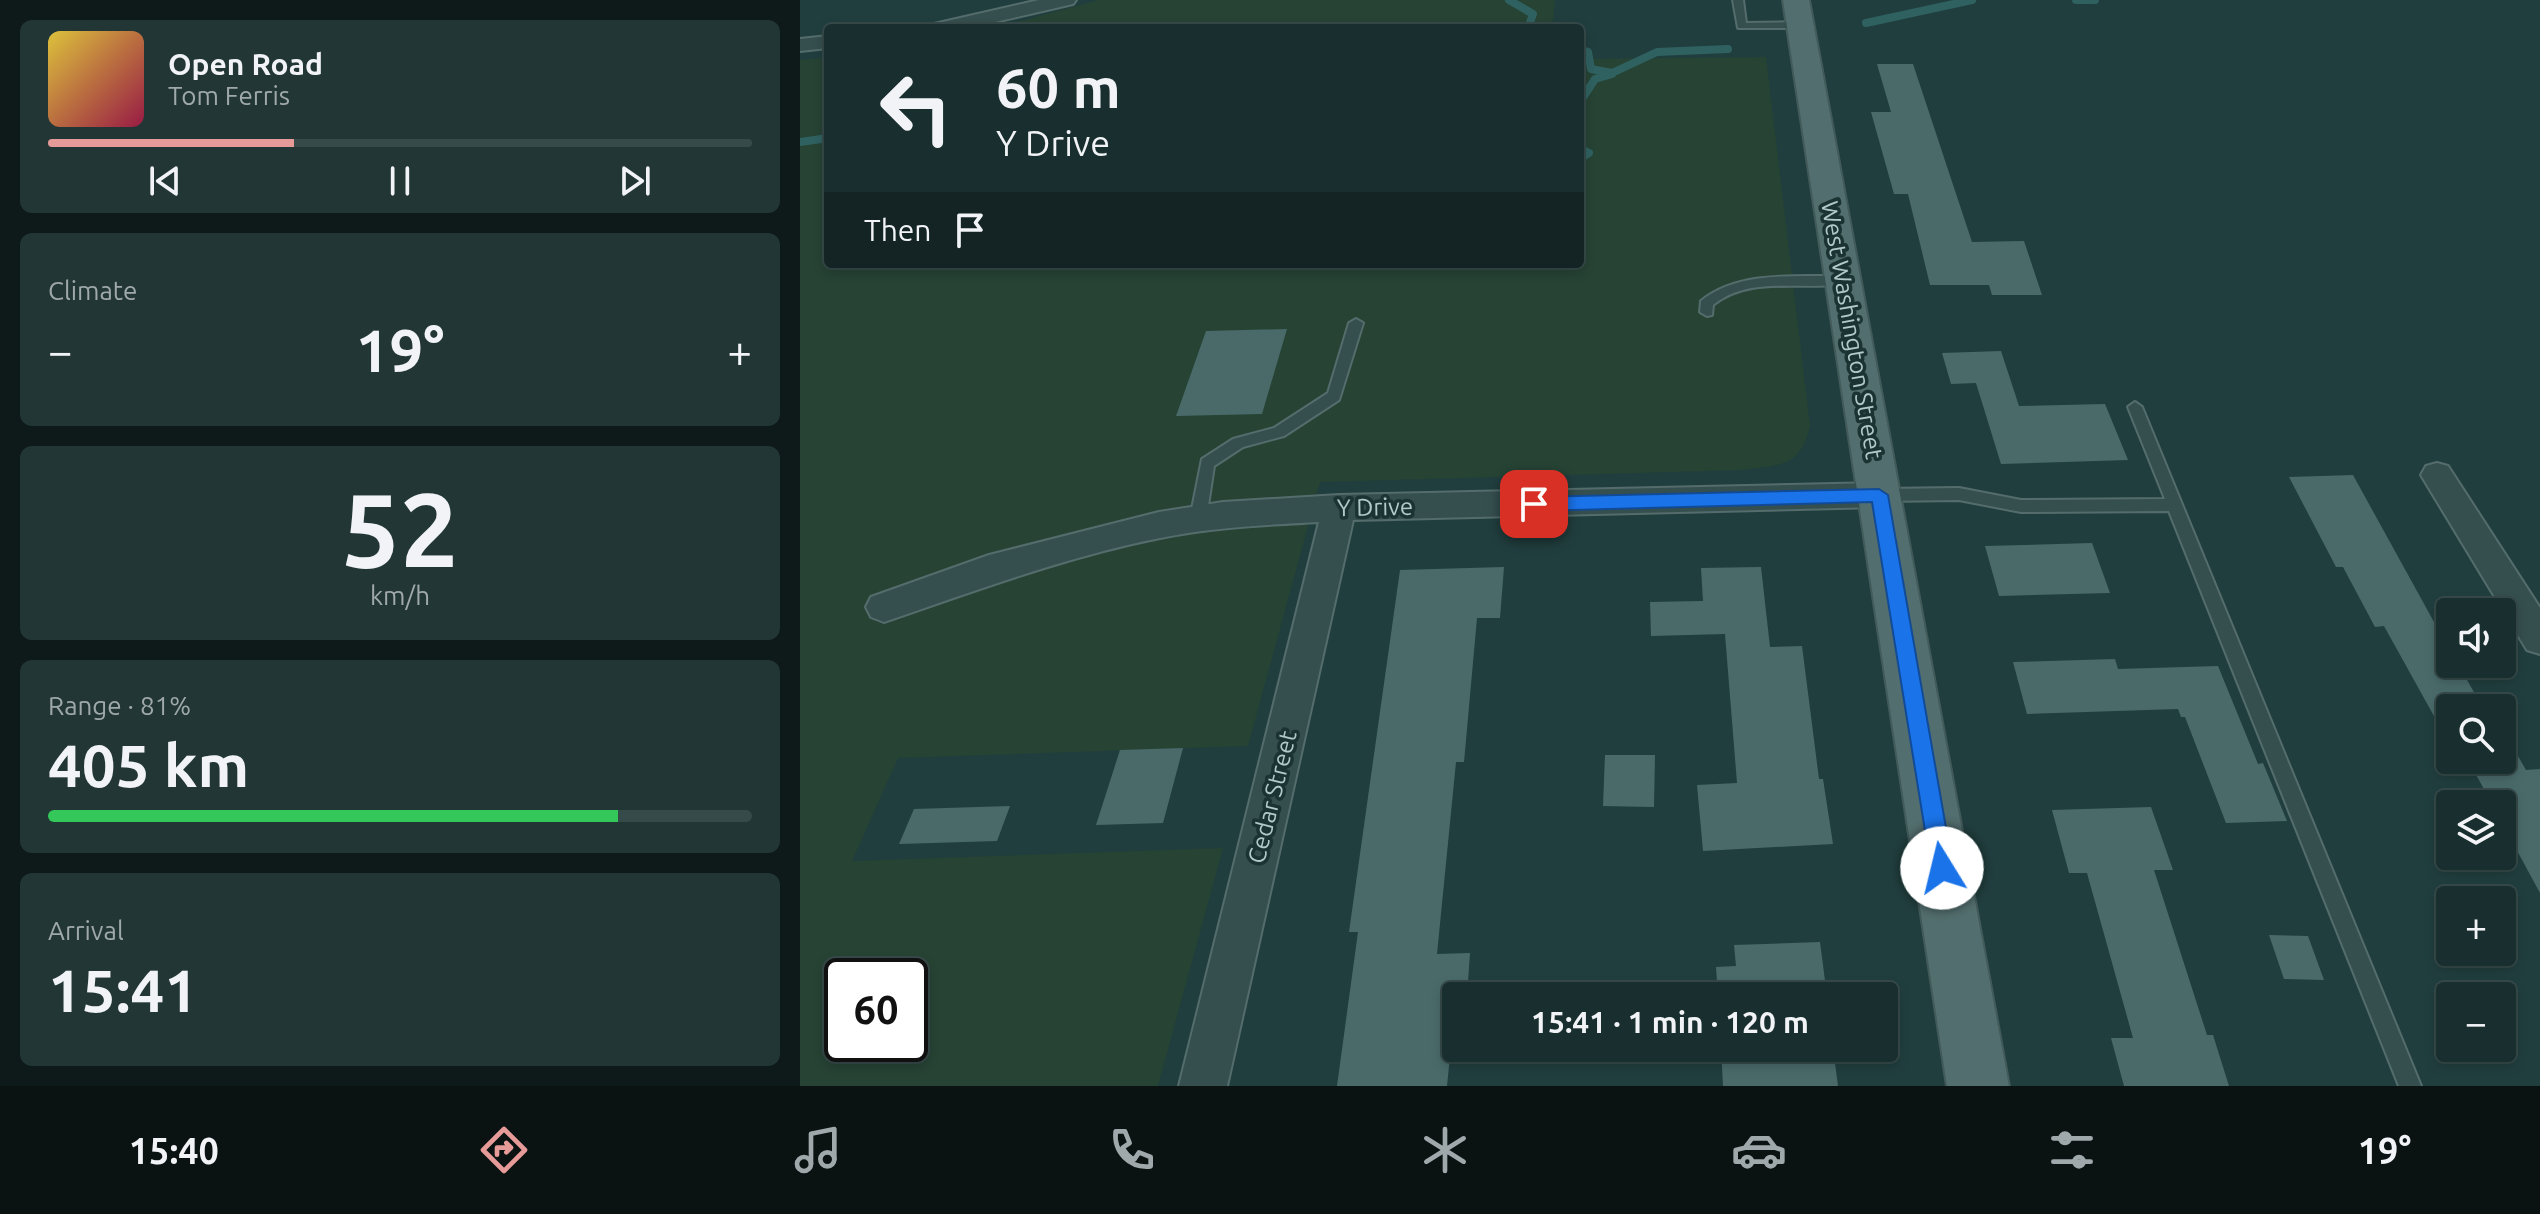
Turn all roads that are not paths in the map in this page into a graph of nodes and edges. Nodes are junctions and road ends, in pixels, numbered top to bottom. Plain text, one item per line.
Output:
1 (1066, 0) edge
2 (1738, 0) edge
3 (1798, 13) edge
4 (959, 24) edge
5 (824, 42) edge
6 (800, 45) edge
7 (1843, 280) junction
8 (1707, 312) dead end
9 (1356, 323) dead end
10 (2135, 407) dead end
11 (2437, 475) dead end
12 (1879, 495) junction
13 (2176, 505) junction
14 (1339, 508) junction
15 (1198, 519) junction
16 (884, 607) dead end
17 (2540, 639) edge
18 (1203, 1086) edge
19 (1978, 1086) edge
20 (2410, 1086) edge

1 - 4 street
2 - 3 lane
3 - 7 main road, West Washington Street
5 - 6 street
7 - 8 lane
7 - 12 main road, West Washington Street
9 - 15 lane
10 - 13 lane
11 - 17 street
12 - 13 lane
12 - 14 street, Y Drive
12 - 19 main road, West Washington Street
13 - 20 lane
14 - 15 street, Y Drive
14 - 18 street, Cedar Street
15 - 16 street, Y Drive

